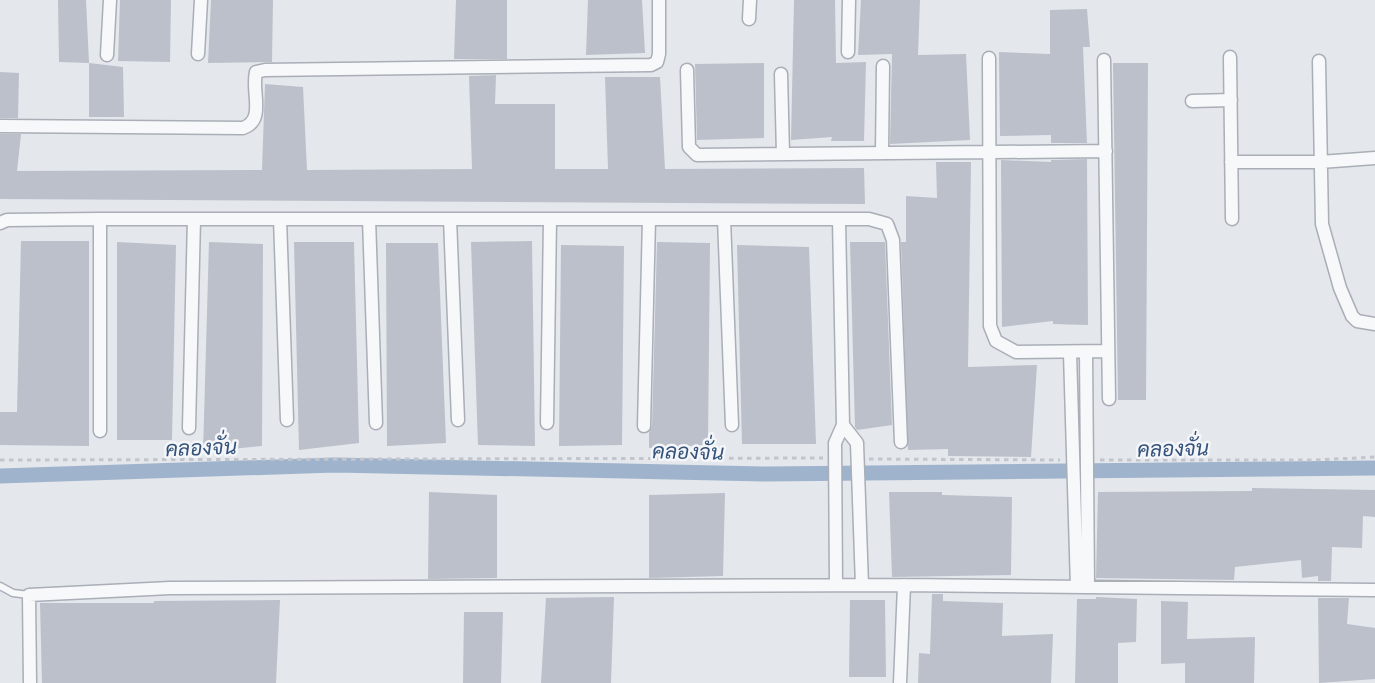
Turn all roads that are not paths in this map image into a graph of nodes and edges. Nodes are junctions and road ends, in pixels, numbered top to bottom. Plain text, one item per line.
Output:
1 (110, 0) edge
2 (201, 0) edge
3 (659, 0) edge
4 (750, 0) edge
5 (849, 0) edge
6 (749, 19) dead end
7 (848, 52) dead end
8 (198, 54) dead end
9 (108, 55) dead end
10 (1230, 57) dead end
11 (989, 58) dead end
12 (1104, 60) dead end
13 (1319, 61) dead end
14 (883, 66) dead end
15 (687, 70) dead end
16 (781, 74) dead end
17 (1231, 100) junction
18 (1192, 101) dead end
19 (0, 126) edge
20 (991, 151) junction
21 (1106, 151) junction
22 (882, 153) junction
23 (783, 154) junction
24 (1375, 158) edge
25 (1232, 162) junction
26 (1320, 162) junction
27 (100, 219) junction
28 (194, 219) junction
29 (280, 219) junction
30 (369, 219) junction
31 (450, 219) junction
32 (550, 219) junction
33 (649, 219) junction
34 (724, 219) junction
35 (839, 219) junction
36 (1232, 219) dead end
37 (0, 223) edge
38 (1375, 324) edge
39 (1108, 351) junction
40 (1086, 352) junction
41 (1070, 353) junction
42 (1108, 399) dead end
43 (287, 420) dead end
44 (458, 420) dead end
45 (376, 423) dead end
46 (547, 423) dead end
47 (732, 425) dead end
48 (843, 425) junction
49 (644, 426) dead end
50 (189, 428) dead end
51 (100, 431) dead end
52 (901, 442) dead end
53 (1087, 454) junction
54 (1073, 456) junction
55 (1088, 510) junction
56 (1075, 511) junction
57 (836, 585) junction
58 (862, 585) junction
59 (904, 585) junction
60 (0, 586) edge
61 (1082, 587) junction
62 (1375, 590) edge
63 (29, 595) junction
64 (30, 683) edge
65 (900, 683) edge

1 - 9 street
2 - 8 street
3 - 19 street
4 - 6 street
5 - 7 street
10 - 17 street
11 - 20 street
12 - 21 street
13 - 26 street
14 - 22 street
15 - 23 street
16 - 23 street
17 - 18 street
17 - 25 street
20 - 21 street
20 - 22 street
20 - 41 street
21 - 39 street
22 - 23 street
24 - 26 street
25 - 26 street
25 - 36 street
26 - 38 street
27 - 28 street
27 - 37 street
27 - 51 street
28 - 29 street
28 - 50 street
29 - 30 street
29 - 43 street
30 - 31 street
30 - 45 street
31 - 32 street
31 - 44 street
32 - 33 street
32 - 46 street
33 - 34 street
33 - 49 street
34 - 35 street
34 - 47 street
35 - 48 street
35 - 52 street
39 - 40 street
39 - 42 street
40 - 41 street
40 - 53 street
41 - 54 street
48 - 57 street
48 - 58 street
53 - 54 street
53 - 55 street
54 - 56 street
55 - 56 street
55 - 61 street
56 - 61 street
57 - 58 street
57 - 63 street
58 - 59 street
59 - 61 street
59 - 65 street
60 - 63 lane
61 - 62 street
63 - 64 street

